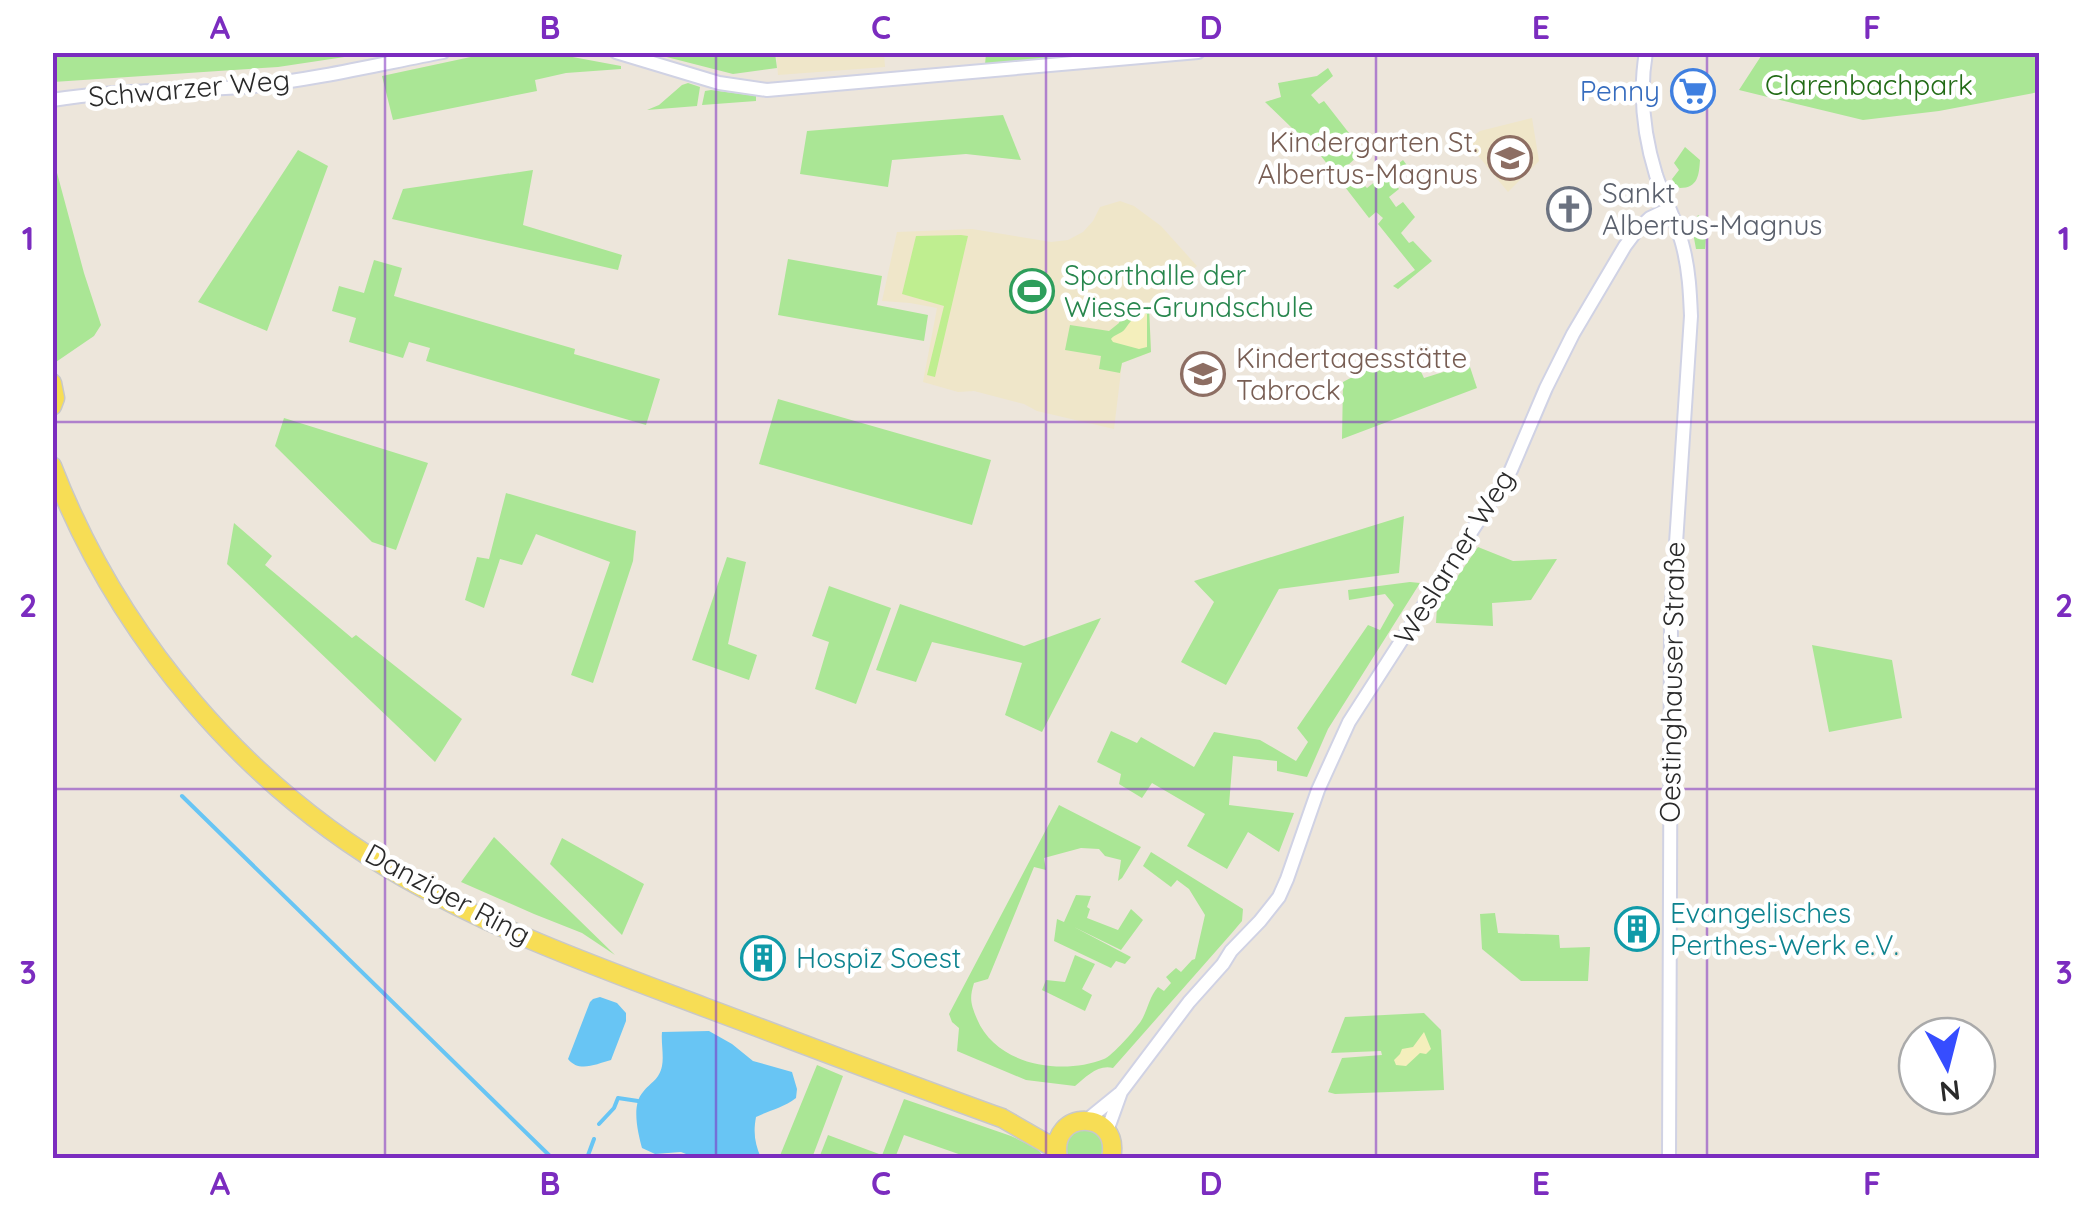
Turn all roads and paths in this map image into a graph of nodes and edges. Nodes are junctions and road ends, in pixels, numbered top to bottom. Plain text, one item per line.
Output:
1 (443, 52) edge
2 (616, 52) edge
3 (1198, 52) edge
4 (1646, 52) edge
5 (52, 100) edge
6 (1670, 209) junction
7 (52, 384) edge
8 (52, 406) edge
9 (52, 466) edge
10 (1121, 1092) junction
11 (1002, 1118) junction
12 (1088, 1120) junction
13 (1064, 1128) junction
14 (1107, 1131) junction
15 (1057, 1154) edge
16 (1117, 1156) edge
17 (1668, 1158) edge

1 - 5 street, Schwarzer Weg
2 - 3 street
4 - 6 street, Oestinghauser Straße
6 - 10 street, Weslarner Weg
6 - 17 street, Oestinghauser Straße
7 - 8 main road
9 - 11 main road, Danziger Ring
10 - 12 street, Weslarner Weg
10 - 14 street, Weslarner Weg
11 - 13 main road, Danziger Ring
11 - 15 main road, Danziger Ring
12 - 13 main road
12 - 14 main road
13 - 15 main road
14 - 16 main road

